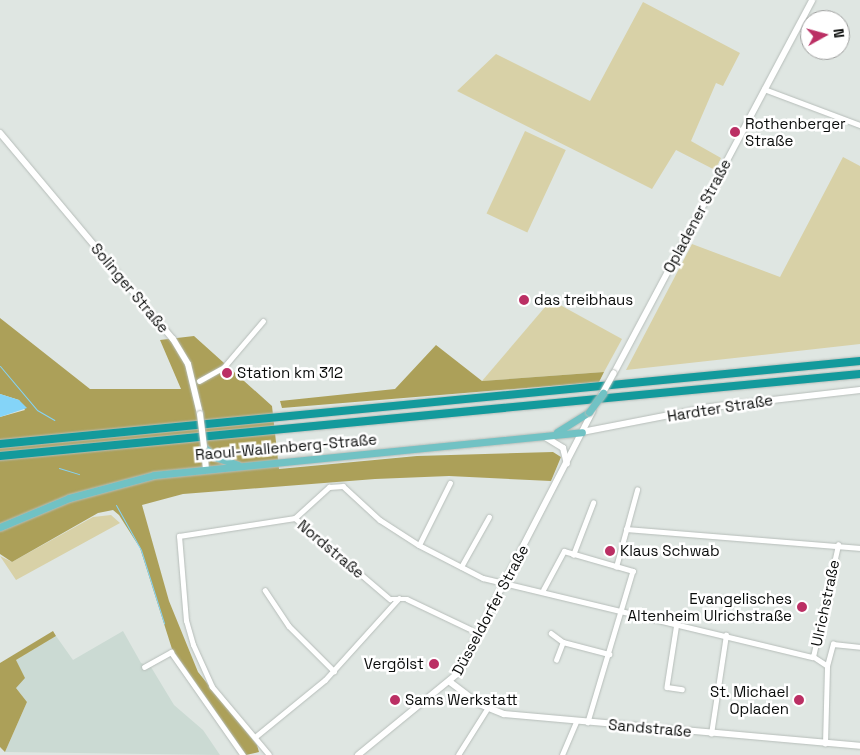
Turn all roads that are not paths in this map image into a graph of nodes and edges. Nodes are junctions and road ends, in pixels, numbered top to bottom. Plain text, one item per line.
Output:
1 (812, 0) edge
2 (764, 89) junction
3 (860, 125) edge
4 (0, 133) edge
5 (263, 320) dead end
6 (860, 361) edge
7 (860, 374) edge
8 (199, 382) dead end
9 (860, 390) edge
10 (603, 393) joint
11 (591, 412) junction
12 (582, 432) junction
13 (545, 437) junction
14 (0, 444) edge
15 (204, 447) junction
16 (0, 456) edge
17 (241, 465) junction
18 (567, 465) junction
19 (206, 468) junction
20 (450, 483) dead end
21 (637, 490) dead end
22 (592, 503) dead end
23 (488, 517) dead end
24 (295, 518) junction
25 (0, 527) edge
26 (626, 529) junction
27 (419, 545) junction
28 (838, 545) junction
29 (860, 548) edge
30 (573, 555) junction
31 (462, 567) junction
32 (616, 567) junction
33 (507, 581) junction
34 (265, 590) dead end
35 (542, 590) junction
36 (400, 598) junction
37 (623, 610) junction
38 (677, 623) junction
39 (470, 629) dead end
40 (551, 633) dead end
41 (726, 635) junction
42 (563, 642) junction
43 (860, 647) edge
44 (609, 654) junction
45 (813, 657) junction
46 (556, 660) dead end
47 (827, 666) junction
48 (144, 667) dead end
49 (334, 671) junction
50 (450, 682) junction
51 (682, 689) dead end
52 (487, 709) junction
53 (576, 722) junction
54 (588, 722) junction
55 (711, 734) junction
56 (255, 737) junction
57 (825, 744) junction
58 (860, 746) edge
59 (243, 755) edge
60 (269, 755) edge
61 (358, 755) edge
62 (458, 755) edge
63 (562, 755) edge

1 - 2 main road, Opladener Straße
2 - 3 street
2 - 10 main road, Opladener Straße, bridge
4 - 15 main road, Solinger Straße, bridge
5 - 8 street
6 - 14 highway
7 - 16 highway
9 - 12 main road, Hardter Straße
10 - 11 main road, bridge
11 - 12 main road
11 - 13 main road
12 - 13 main road, Raoul-Wallenberg-Straße
12 - 18 main road, Düsseldorfer Straße
13 - 17 main road, Raoul-Wallenberg-Straße
13 - 18 main road
15 - 17 main road
15 - 19 main road, Solinger Straße
17 - 19 main road, Raoul-Wallenberg-Straße
18 - 33 main road, Düsseldorfer Straße
19 - 25 main road, Raoul-Wallenberg-Straße
20 - 27 street
21 - 26 street
22 - 30 street
23 - 31 street
24 - 27 street
24 - 36 street, Nordstraße
24 - 56 street, Nordstraße
26 - 28 street
26 - 32 street
27 - 31 street
28 - 29 street
28 - 45 street, Ulrichstraße
30 - 32 street
30 - 35 street
31 - 33 street
32 - 37 street
33 - 35 street
33 - 50 main road, Düsseldorfer Straße
34 - 49 street
35 - 37 street
36 - 39 street, Nordstraße
36 - 49 street
37 - 38 street
37 - 44 street
38 - 41 street
38 - 51 street
40 - 42 street
41 - 45 street
41 - 55 street
42 - 44 street
42 - 46 street
43 - 47 street
44 - 54 street
45 - 47 street, Ulrichstraße
47 - 57 street, Ulrichstraße
48 - 59 street
49 - 56 street
50 - 52 main road, Sandstraße
50 - 61 main road, Düsseldorfer Straße
52 - 53 main road, Sandstraße
52 - 62 street
53 - 54 main road, Sandstraße
53 - 63 street
54 - 55 main road, Sandstraße
55 - 57 main road, Sandstraße
56 - 60 street
57 - 58 main road, Sandstraße

